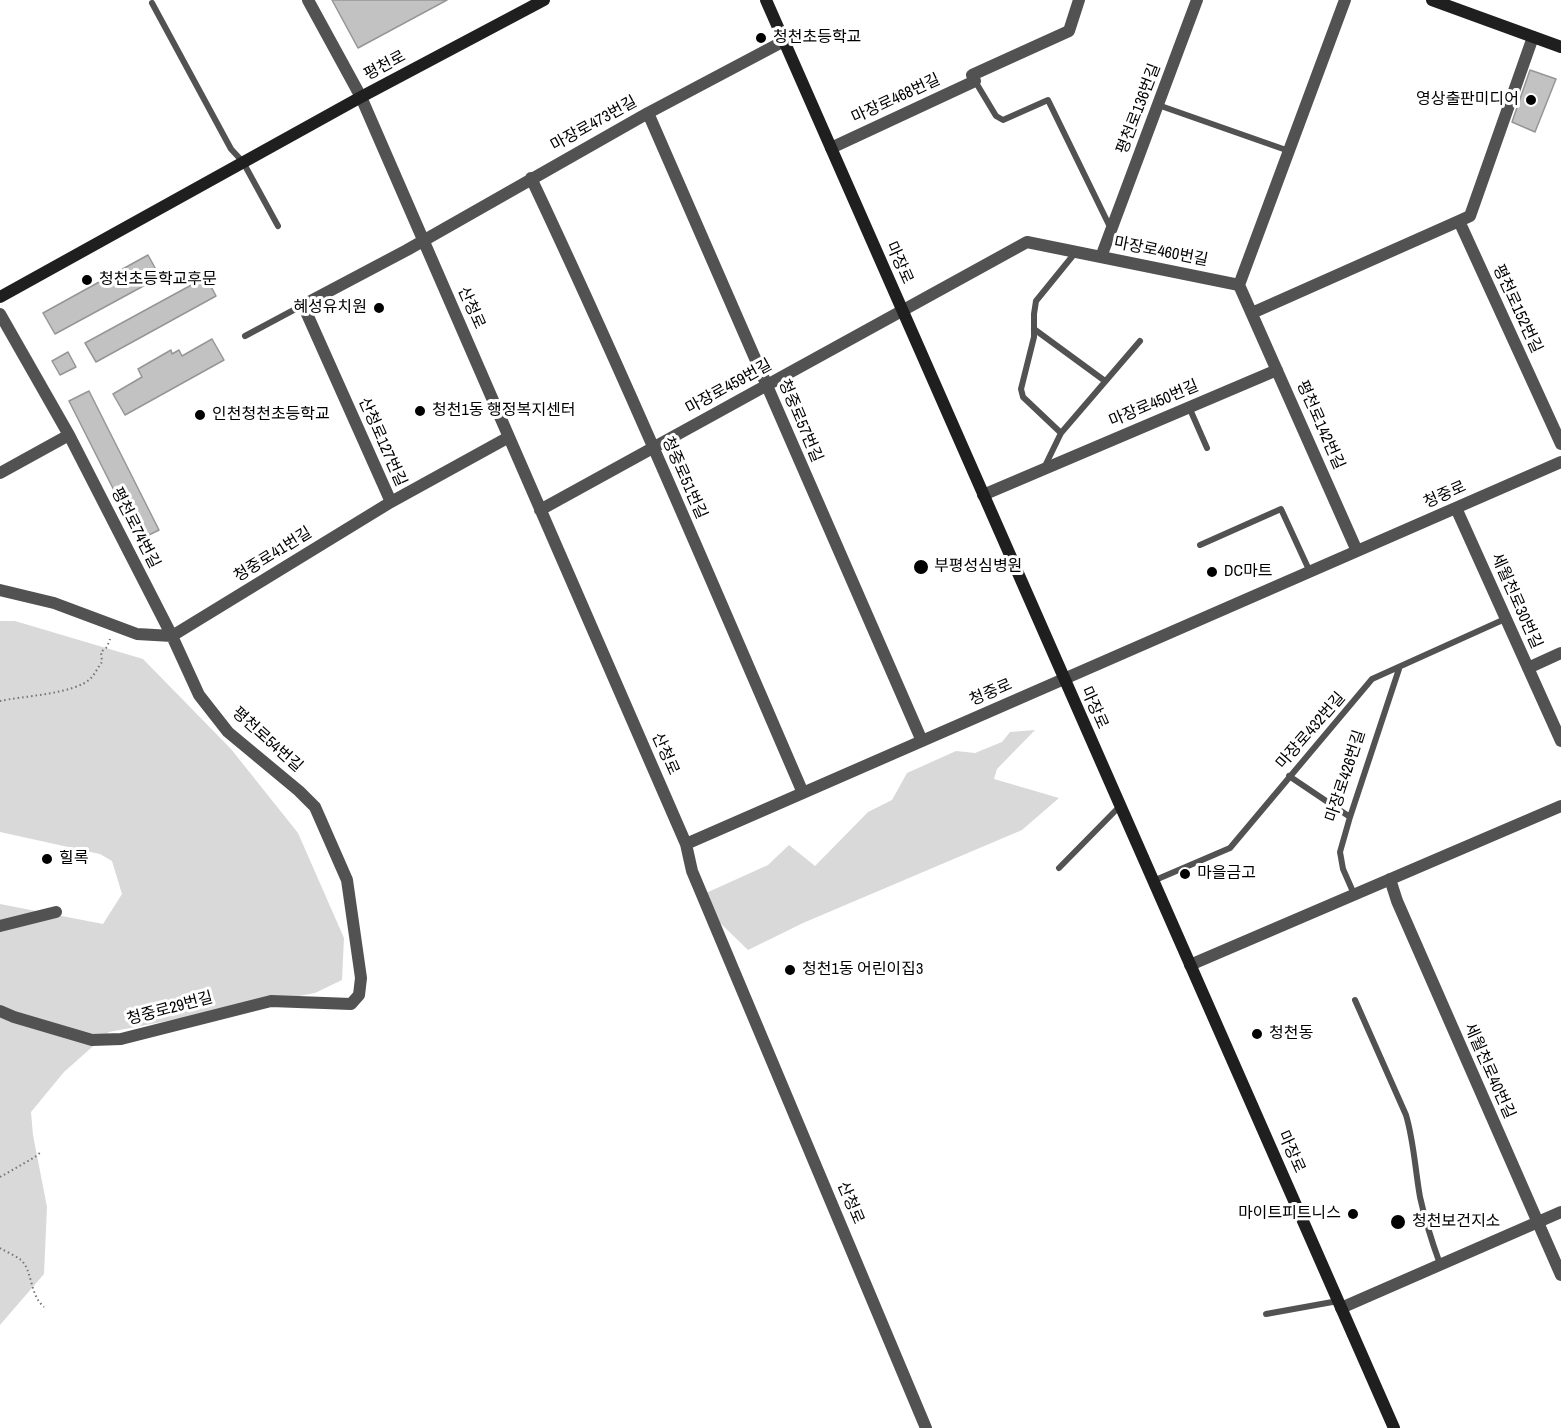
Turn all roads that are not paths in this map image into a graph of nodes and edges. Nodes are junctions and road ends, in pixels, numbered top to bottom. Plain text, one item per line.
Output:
1 (308, 0) edge
2 (544, 0) edge
3 (766, 0) edge
4 (1079, 0) edge
5 (1197, 0) edge
6 (1345, 0) edge
7 (1432, 0) edge
8 (152, 3) dead end
9 (1533, 37) junction
10 (784, 42) junction
11 (1561, 47) edge
12 (975, 81) junction
13 (361, 97) junction
14 (1158, 105) junction
15 (648, 113) junction
16 (831, 148) junction
17 (1289, 151) junction
18 (243, 162) junction
19 (531, 178) junction
20 (1459, 221) junction
21 (278, 226) dead end
22 (1111, 229) junction
23 (423, 241) junction
24 (1076, 252) junction
25 (1101, 257) junction
26 (1239, 285) junction
27 (0, 297) edge
28 (303, 305) junction
29 (903, 311) junction
30 (1252, 313) junction
31 (0, 315) edge
32 (1034, 329) junction
33 (245, 336) dead end
34 (1140, 341) dead end
35 (1277, 370) junction
36 (1105, 381) junction
37 (767, 385) junction
38 (1189, 407) junction
39 (1061, 433) junction
40 (69, 435) junction
41 (509, 437) junction
42 (1561, 444) edge
43 (653, 448) junction
44 (1207, 448) dead end
45 (1561, 462) edge
46 (1044, 469) junction
47 (0, 473) edge
48 (983, 495) junction
49 (391, 502) junction
50 (1456, 508) junction
51 (540, 510) junction
52 (1200, 545) dead end
53 (1357, 551) junction
54 (1310, 572) junction
55 (0, 590) edge
56 (1505, 619) junction
57 (172, 636) junction
58 (1561, 653) edge
59 (1528, 668) junction
60 (1399, 669) junction
61 (1064, 680) junction
62 (922, 741) junction
63 (1561, 741) edge
64 (1289, 776) junction
65 (803, 793) junction
66 (1120, 806) junction
67 (1561, 806) edge
68 (1350, 817) junction
69 (686, 844) junction
70 (1059, 868) dead end
71 (1390, 879) junction
72 (1153, 881) junction
73 (1354, 894) junction
74 (56, 912) dead end
75 (0, 926) edge
76 (1190, 964) junction
77 (1355, 1000) dead end
78 (351, 1004) joint
79 (0, 1011) edge
80 (1561, 1212) edge
81 (1537, 1222) junction
82 (1440, 1265) junction
83 (1561, 1275) edge
84 (1340, 1304) junction
85 (1266, 1314) dead end
86 (926, 1428) edge
87 (1394, 1428) edge

1 - 13 street, 산청로
2 - 13 main road, 평천로
3 - 10 main road, 마장로
4 - 12 street, 마장로468번길
5 - 14 street, 평천로136번길
6 - 17 street
7 - 9 main road
8 - 18 lane
9 - 11 main road
9 - 20 street
10 - 15 street, 마장로473번길
10 - 16 main road, 마장로
12 - 16 street, 마장로468번길
12 - 22 lane
13 - 18 main road, 평천로
13 - 23 street, 산청로
14 - 17 lane
14 - 22 street, 평천로136번길
15 - 19 street, 마장로473번길
15 - 37 street, 청중로57번길
16 - 29 main road, 마장로
17 - 26 street
18 - 21 lane
18 - 27 main road, 평천로
19 - 23 street, 마장로473번길
19 - 43 street, 청중로51번길
20 - 30 street
20 - 42 street, 평천로152번길
22 - 25 street, 평천로136번길
23 - 28 street
23 - 41 street, 산청로
24 - 25 street, 마장로460번길
24 - 29 street, 마장로460번길
24 - 32 lane
25 - 26 street, 마장로460번길
26 - 30 street, 평천로142번길
28 - 33 lane
28 - 49 street, 산청로127번길
29 - 37 street, 마장로459번길
29 - 48 main road, 마장로
30 - 35 street, 평천로142번길
31 - 40 street, 평천로74번길
32 - 36 lane
32 - 39 lane
34 - 36 lane, 마장로450번길
35 - 38 street, 마장로450번길
35 - 53 street, 평천로142번길
36 - 39 lane, 마장로450번길
37 - 43 street, 마장로459번길
37 - 62 street, 청중로57번길
38 - 44 lane
38 - 46 street, 마장로450번길
39 - 46 lane, 마장로450번길
40 - 47 street
40 - 57 street, 평천로74번길
41 - 49 street, 산청로127번길
41 - 51 street, 산청로
43 - 51 street, 마장로459번길
43 - 65 street, 청중로51번길
45 - 50 street, 청중로
46 - 48 street, 마장로450번길
48 - 61 main road, 마장로
49 - 57 street, 청중로41번길
50 - 53 street, 청중로
50 - 56 street, 세월천로30번길
51 - 69 street, 산청로
52 - 54 lane
53 - 54 street, 청중로
54 - 61 street, 청중로
55 - 57 street
56 - 59 street, 세월천로30번길
56 - 60 lane, 마장로432번길
57 - 78 street, 평천로54번길
58 - 59 street
59 - 63 street, 세월천로30번길
60 - 64 lane, 마장로432번길
60 - 68 lane, 마장로426번길
61 - 62 street, 청중로
61 - 66 main road, 마장로
62 - 65 street, 청중로
64 - 68 lane
64 - 72 lane, 마장로432번길
65 - 69 street, 청중로
66 - 70 lane
66 - 72 main road, 마장로
67 - 71 street
68 - 73 lane, 마장로426번길
69 - 86 street, 산청로
71 - 73 street
71 - 81 street, 세월천로40번길
72 - 76 main road, 마장로
73 - 76 street
74 - 75 street
76 - 84 main road, 마장로
77 - 82 lane
78 - 79 street, 청중로29번길
80 - 81 street
81 - 82 street
81 - 83 street, 세월천로40번길
82 - 84 street
84 - 85 lane
84 - 87 main road, 마장로

